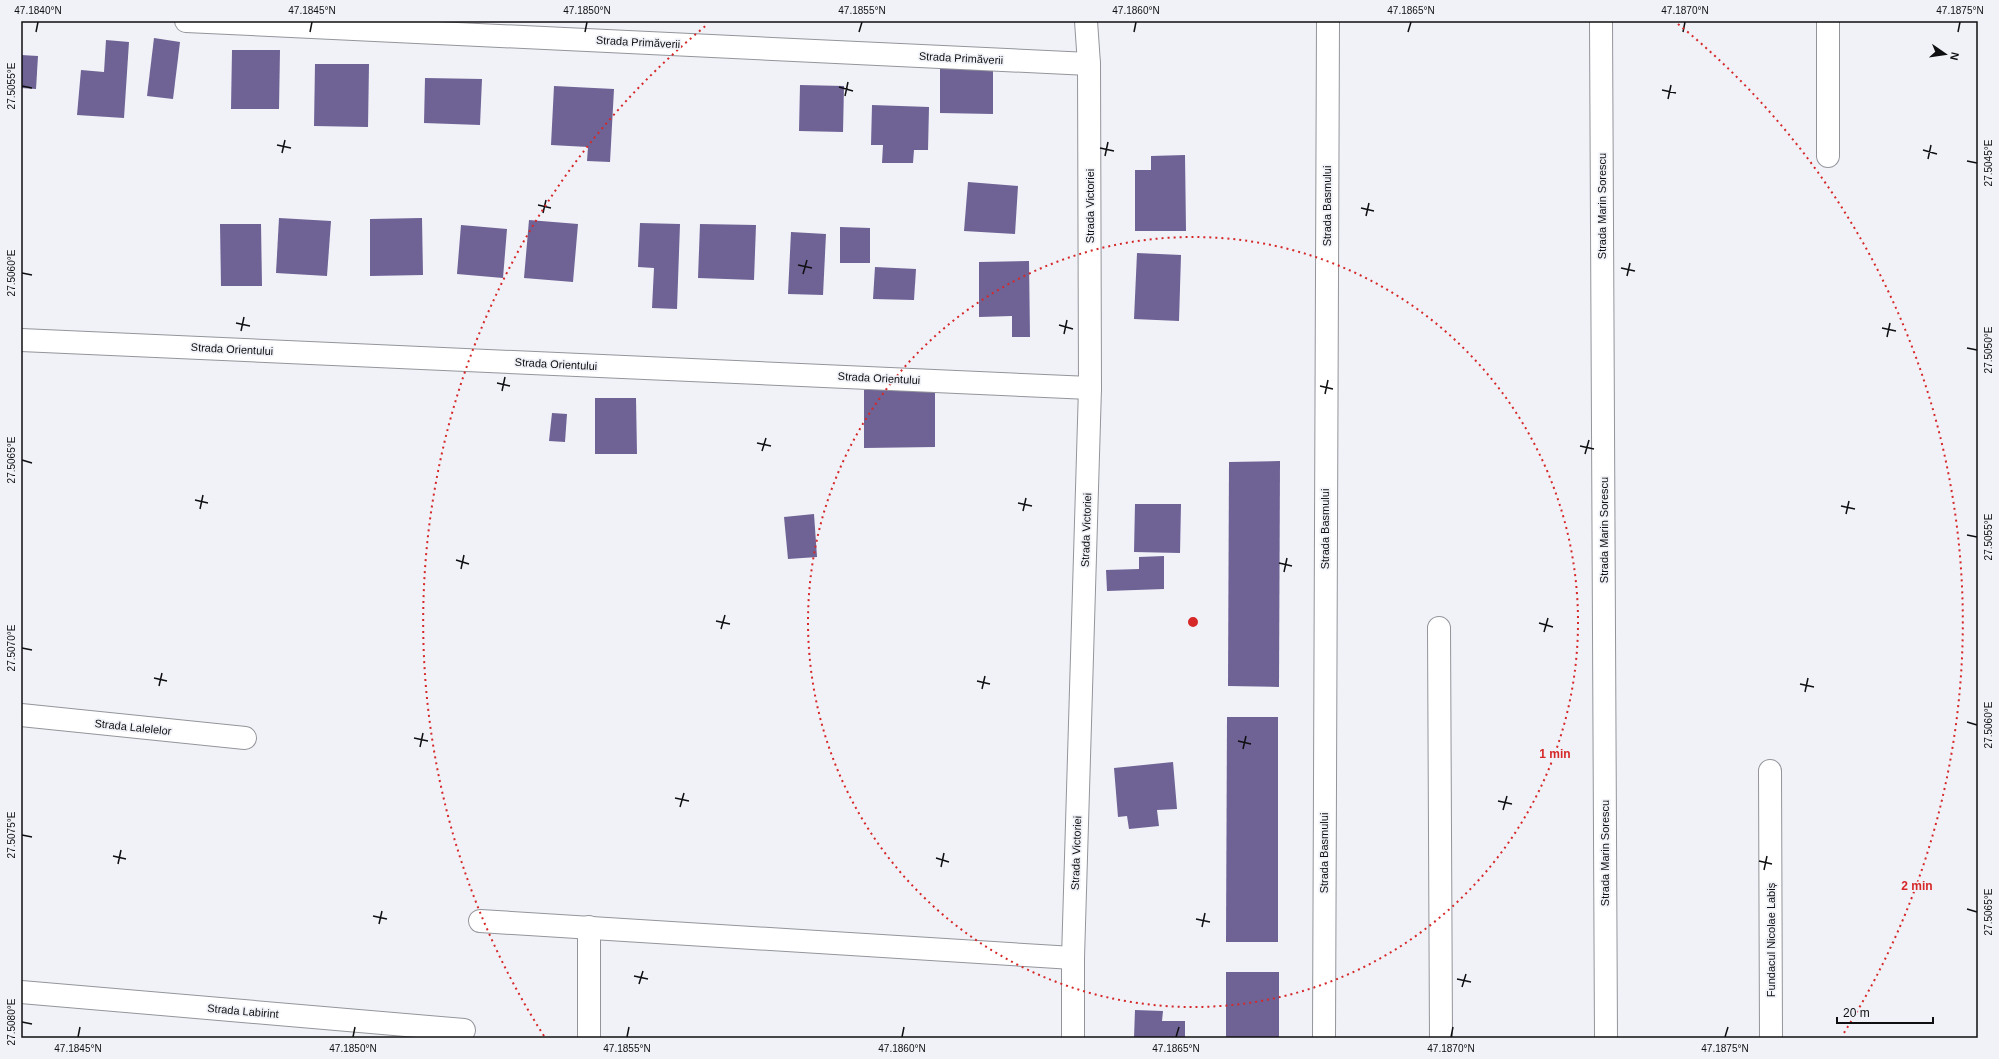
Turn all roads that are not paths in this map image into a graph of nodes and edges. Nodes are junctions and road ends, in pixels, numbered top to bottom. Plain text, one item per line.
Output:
1 (186, 21) edge
2 (1086, 21) edge
3 (1328, 21) edge
4 (1601, 21) edge
5 (1828, 21) edge
6 (1089, 64) junction
7 (1828, 156) dead end
8 (21, 340) edge
9 (1090, 388) junction
10 (1439, 628) dead end
11 (21, 715) edge
12 (245, 738) dead end
13 (1770, 771) dead end
14 (480, 921) dead end
15 (589, 927) junction
16 (1073, 958) junction
17 (21, 992) edge
18 (464, 1030) dead end
19 (589, 1038) edge
20 (1073, 1038) edge
21 (1324, 1038) edge
22 (1441, 1038) edge
23 (1606, 1038) edge
24 (1771, 1038) edge

1 - 6 street, Strada Primăverii
2 - 6 street, Strada Victoriei
3 - 21 street, Strada Basmului
4 - 23 street, Strada Marin Sorescu
5 - 7 street
6 - 9 street, Strada Victoriei
8 - 9 street, Strada Orientului
9 - 16 street, Strada Victoriei
10 - 22 street
11 - 12 street, Strada Lalelelor
13 - 24 street, Fundacul Nicolae Labiș
14 - 15 street
15 - 16 street
15 - 19 street
16 - 20 street, Strada Victoriei
17 - 18 street, Strada Labirint

